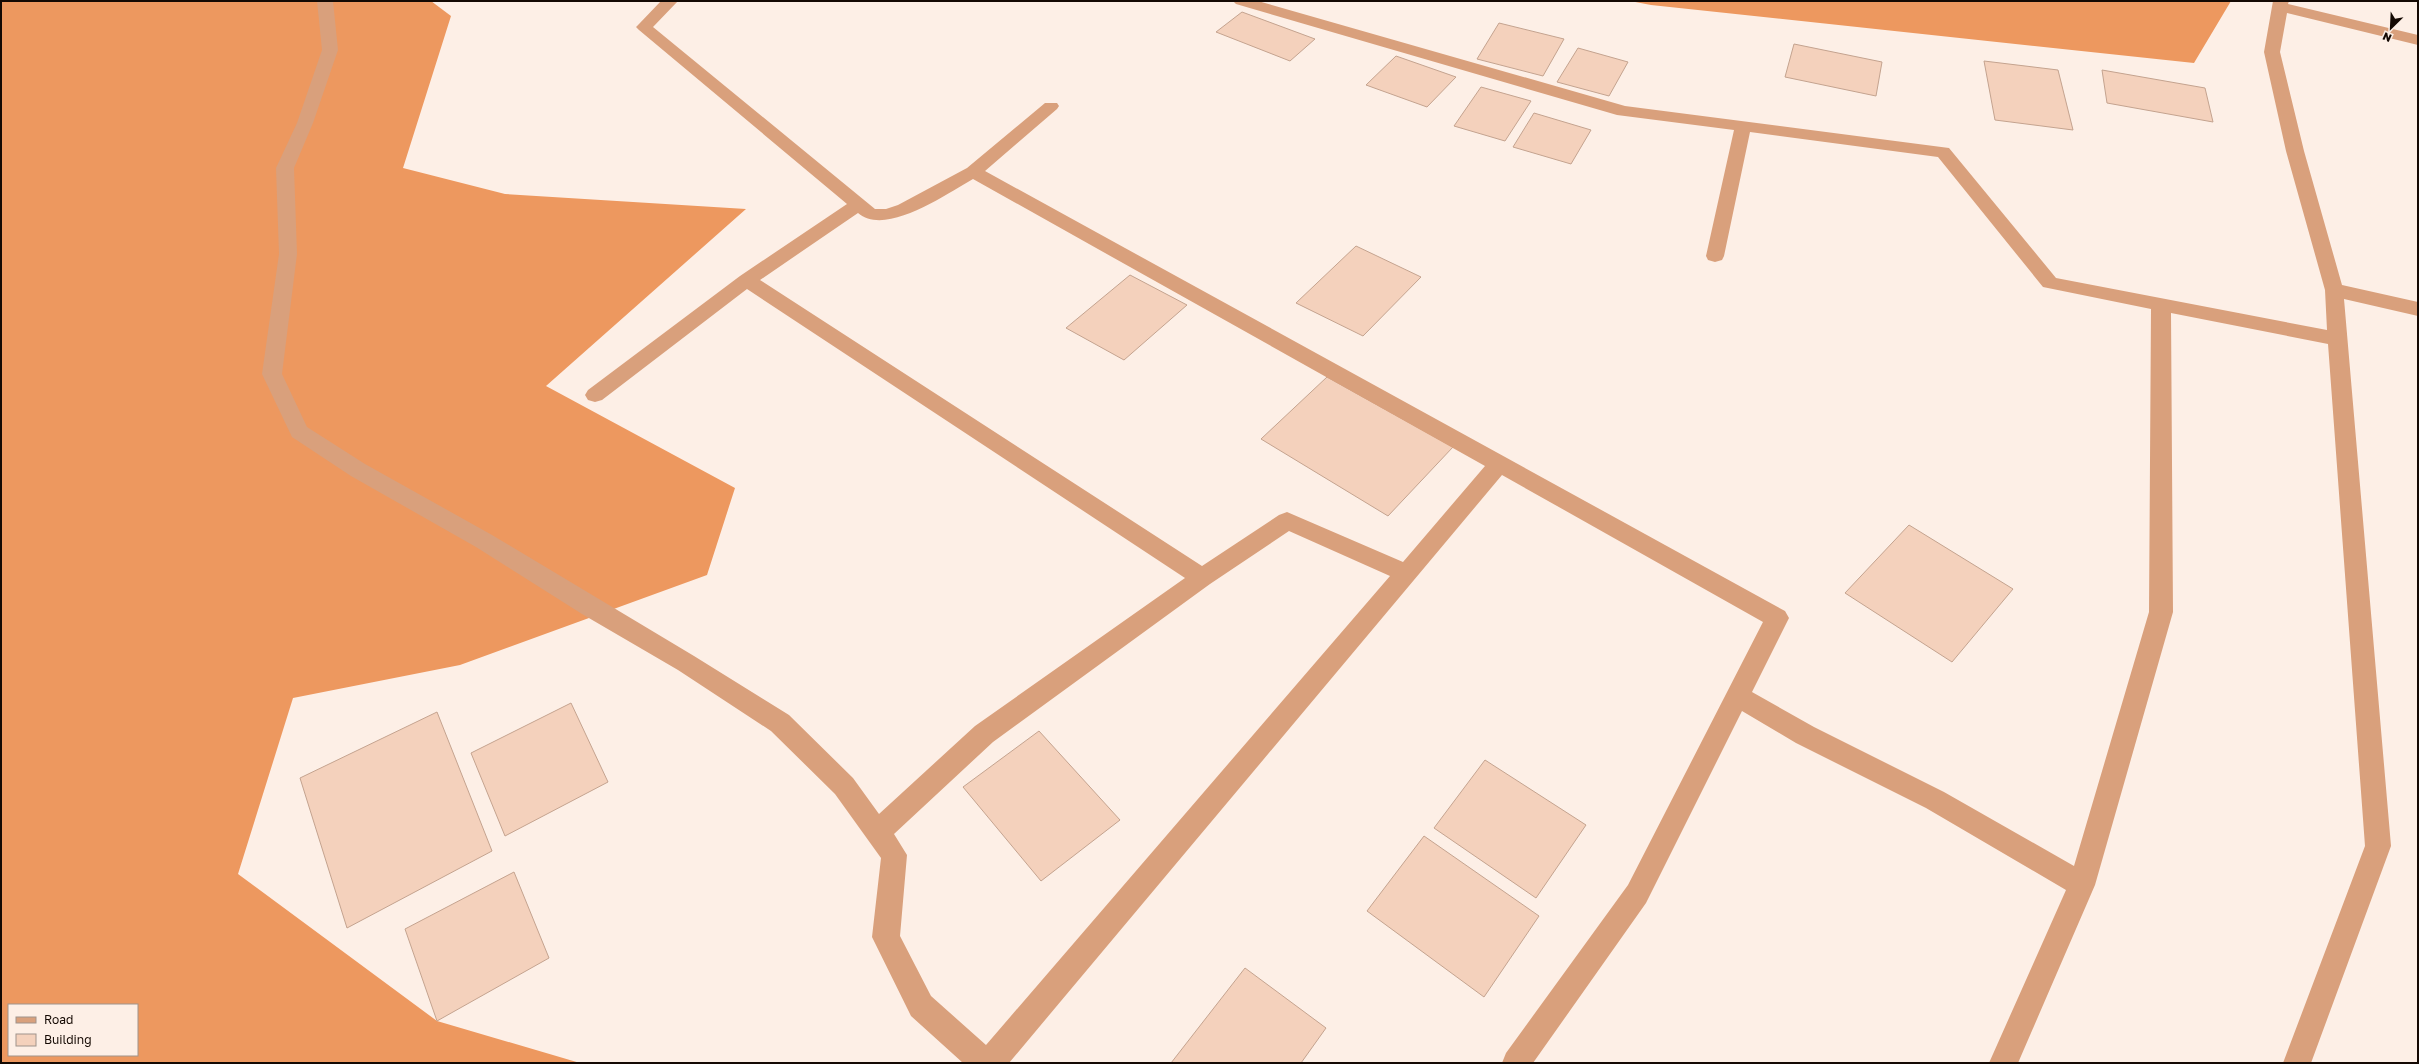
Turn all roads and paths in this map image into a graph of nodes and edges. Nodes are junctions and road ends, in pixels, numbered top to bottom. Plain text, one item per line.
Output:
1 (325, 1) edge
2 (670, 1) edge
3 (1241, 1) edge
4 (2280, 4) edge
5 (2418, 40) edge
6 (1051, 106) dead end
7 (1743, 126) junction
8 (973, 172) junction
9 (857, 206) junction
10 (1716, 256) dead end
11 (747, 280) junction
12 (2334, 290) junction
13 (2161, 305) junction
14 (2418, 309) edge
15 (2338, 339) junction
16 (595, 395) dead end
17 (1500, 463) junction
18 (1406, 573) junction
19 (1202, 578) junction
20 (1739, 697) junction
21 (878, 832) junction
22 (2082, 885) junction
23 (985, 1063) edge
24 (990, 1063) edge
25 (1516, 1063) edge
26 (2004, 1063) edge
27 (2297, 1063) edge

1 - 21 street
2 - 9 street
3 - 7 street
4 - 5 street
4 - 12 street
6 - 8 street
7 - 10 street
7 - 13 street
8 - 9 street
8 - 17 street
9 - 11 street
11 - 16 street
11 - 19 street
12 - 14 street
12 - 15 street
13 - 15 street
13 - 22 street
15 - 27 street
17 - 18 street
17 - 20 street
18 - 19 street
18 - 24 street
19 - 21 street
20 - 22 street
20 - 25 street
21 - 23 street
22 - 26 street

